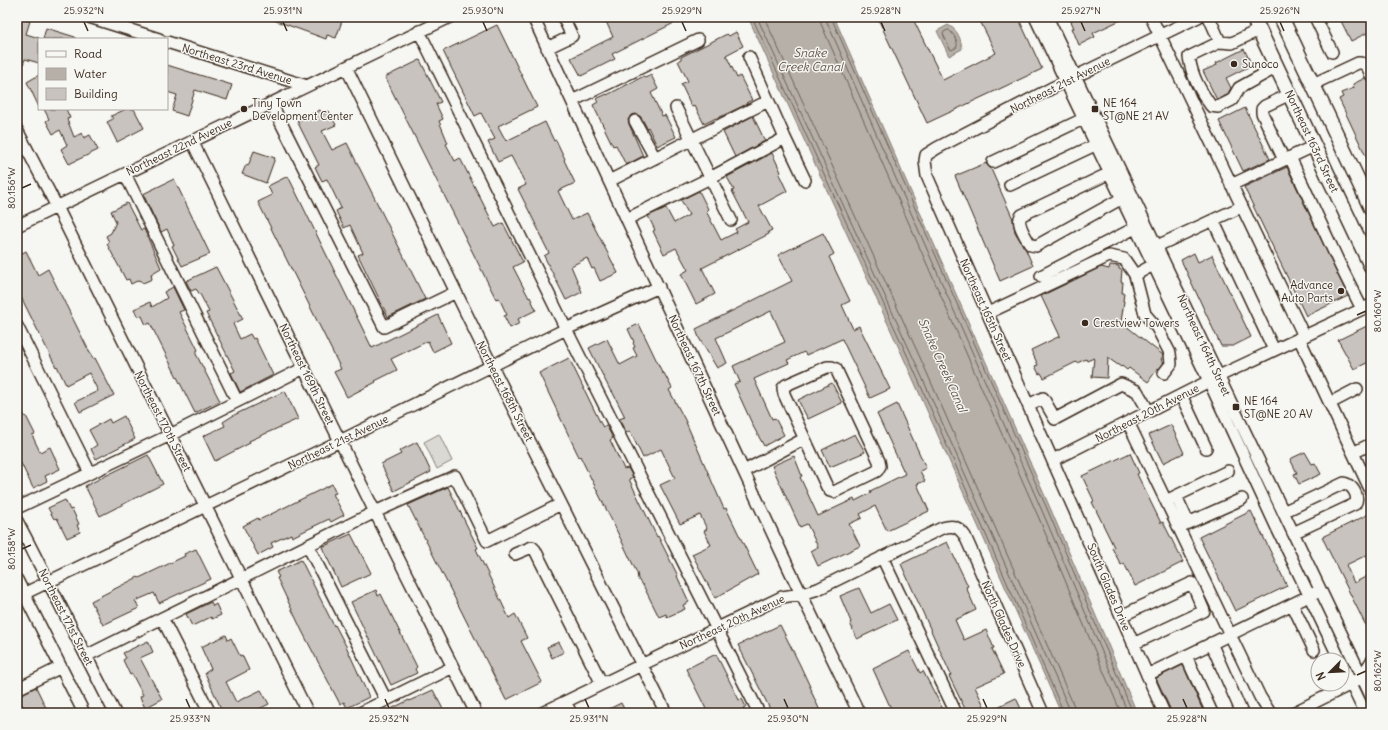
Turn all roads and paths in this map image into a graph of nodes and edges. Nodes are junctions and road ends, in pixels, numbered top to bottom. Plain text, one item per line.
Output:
1 (89, 17) edge
2 (450, 17) edge
3 (533, 17) edge
4 (563, 17) edge
5 (1035, 17) edge
6 (1047, 17) edge
7 (1151, 17) edge
8 (1198, 17) edge
9 (1209, 17) edge
10 (1253, 17) edge
11 (1316, 17) edge
12 (1281, 20) edge
13 (1259, 30) junction
14 (419, 31) junction
15 (1160, 36) junction
16 (156, 38) edge
17 (698, 40) dead end
18 (168, 42) edge
19 (1220, 42) junction
20 (547, 48) junction
21 (1332, 52) dead end
22 (749, 57) dead end
23 (346, 67) junction
24 (1277, 68) junction
25 (1371, 75) edge
26 (1076, 76) junction
27 (1065, 81) junction
28 (1313, 84) junction
29 (307, 86) junction
30 (1290, 94) junction
31 (572, 101) junction
32 (768, 101) junction
33 (271, 103) junction
34 (676, 108) dead end
35 (1083, 119) junction
36 (635, 121) dead end
37 (17, 130) edge
38 (785, 138) junction
39 (691, 140) junction
40 (192, 141) junction
41 (1096, 145) junction
42 (1314, 146) junction
43 (655, 158) junction
44 (925, 158) joint
45 (1287, 158) junction
46 (992, 162) dead end
47 (1120, 169) junction
48 (1109, 173) junction
49 (125, 174) junction
50 (710, 178) junction
51 (805, 180) dead end
52 (610, 181) junction
53 (1010, 185) dead end
54 (1230, 185) junction
55 (1132, 192) junction
56 (1121, 199) junction
57 (57, 207) junction
58 (1241, 207) junction
59 (1371, 208) edge
60 (628, 219) junction
61 (731, 220) dead end
62 (1213, 220) junction
63 (17, 226) edge
64 (1135, 228) junction
65 (1158, 246) junction
66 (1153, 265) junction
67 (1371, 266) edge
68 (1135, 275) junction
69 (1041, 276) dead end
70 (659, 287) junction
71 (456, 292) junction
72 (1367, 307) edge
73 (988, 313) junction
74 (17, 326) edge
75 (566, 329) junction
76 (1301, 337) junction
77 (1274, 350) junction
78 (492, 366) junction
79 (304, 368) junction
80 (1164, 373) dead end
81 (1219, 376) junction
82 (1209, 381) junction
83 (1357, 390) dead end
84 (1182, 395) junction
85 (237, 401) junction
86 (1330, 403) junction
87 (1028, 405) junction
88 (1149, 412) junction
89 (1128, 422) junction
90 (170, 435) junction
91 (804, 439) junction
92 (340, 441) junction
93 (1371, 444) edge
94 (1206, 448) dead end
95 (1353, 453) junction
96 (1053, 460) junction
97 (744, 470) junction
98 (1228, 471) dead end
99 (90, 473) junction
100 (1363, 475) junction
101 (1348, 484) junction
102 (1371, 491) edge
103 (1171, 498) junction
104 (1242, 499) dead end
105 (562, 504) junction
106 (206, 506) junction
107 (17, 508) edge
108 (375, 512) junction
109 (1283, 512) junction
110 (17, 521) edge
111 (1183, 524) junction
112 (1293, 533) junction
113 (965, 536) joint
114 (308, 546) junction
115 (515, 554) dead end
116 (882, 557) junction
117 (1203, 578) junction
118 (241, 579) junction
119 (17, 580) edge
120 (48, 581) junction
121 (1192, 583) junction
122 (1321, 590) junction
123 (802, 594) junction
124 (20, 595) edge
125 (1309, 596) junction
126 (1216, 604) junction
127 (1292, 604) junction
128 (1204, 610) junction
129 (1121, 616) junction
130 (162, 618) junction
131 (717, 628) junction
132 (1230, 634) junction
133 (1211, 643) junction
134 (1133, 644) junction
135 (1314, 650) dead end
136 (1336, 652) edge
137 (86, 656) junction
138 (1186, 656) junction
139 (1371, 662) edge
140 (642, 665) junction
141 (61, 667) junction
142 (453, 667) junction
143 (1147, 675) junction
144 (1367, 678) edge
145 (602, 684) junction
146 (1351, 684) junction
147 (17, 689) edge
148 (1371, 696) edge
149 (386, 700) junction
150 (566, 702) junction
151 (84, 713) edge
152 (115, 713) edge
153 (210, 713) edge
154 (308, 713) edge
155 (360, 713) edge
156 (476, 713) edge
157 (542, 713) edge
158 (571, 713) edge
159 (666, 713) edge
160 (759, 713) edge
161 (859, 713) edge
162 (956, 713) edge
163 (1043, 713) edge
164 (1164, 713) edge
165 (1212, 713) edge
166 (1242, 713) edge
167 (1270, 713) edge
168 (1293, 713) edge
169 (1365, 713) edge

1 - 16 street
2 - 14 street, Northeast 22nd Avenue
3 - 20 street, Northeast 167th Street
4 - 20 street
5 - 27 street, Northeast 164th Street
6 - 26 street, Northeast 164th Street
7 - 15 street
8 - 15 street, Northeast 21st Avenue
9 - 19 street
10 - 13 main road, Northeast 163rd Street
11 - 21 street
12 - 28 main road
13 - 19 street
13 - 24 main road, Northeast 163rd Street
14 - 23 street, Northeast 22nd Avenue
14 - 75 street
15 - 26 street, Northeast 21st Avenue
15 - 54 street
17 - 31 street
18 - 29 street, Northeast 23rd Avenue
19 - 24 street
20 - 31 street, Northeast 167th Street
22 - 32 street
23 - 29 street, Northeast 22nd Avenue
23 - 71 street, Northeast 168th Street
24 - 30 main road, Northeast 163rd Street
25 - 28 street
26 - 27 street, Northeast 21st Avenue
26 - 47 street, Northeast 164th Street
27 - 35 street, Northeast 164th Street
27 - 44 street, Northeast 21st Avenue
28 - 59 main road
29 - 33 street, Northeast 22nd Avenue
30 - 42 main road, Northeast 163rd Street
30 - 45 street
31 - 52 street, Northeast 167th Street
32 - 38 street
32 - 39 street
33 - 40 street, Northeast 22nd Avenue
33 - 71 street
34 - 39 street
35 - 41 street, Northeast 164th Street
35 - 46 street
36 - 43 street
37 - 57 street, Northeast 170th Street
38 - 50 street
38 - 51 street
39 - 43 street
39 - 50 street
40 - 49 street, Northeast 22nd Avenue
40 - 79 street, Northeast 169th Street
41 - 48 street, Northeast 164th Street
41 - 53 street
42 - 45 street
42 - 67 main road, Northeast 163rd Street
43 - 52 street
44 - 73 street, Northeast 165th Street
45 - 54 street
45 - 72 street
47 - 48 street
47 - 55 street, Northeast 164th Street
48 - 56 street, Northeast 164th Street
48 - 56 street
49 - 57 street, Northeast 22nd Avenue
49 - 85 street
50 - 60 street
50 - 61 street
52 - 60 street, Northeast 167th Street
54 - 58 street
55 - 56 street
55 - 65 street, Northeast 164th Street
56 - 64 street, Northeast 164th Street
57 - 63 street, Northeast 22nd Avenue
57 - 90 street, Northeast 170th Street
58 - 62 street
58 - 76 street
60 - 70 street, Northeast 167th Street
62 - 65 street
62 - 77 street
64 - 66 street, Northeast 164th Street
64 - 69 street
65 - 81 street, Northeast 164th Street
66 - 68 street
66 - 82 street, Northeast 164th Street
68 - 73 street
68 - 80 street
70 - 75 street, Northeast 21st Avenue
70 - 97 street, Northeast 167th Street
71 - 78 street, Northeast 168th Street
72 - 76 street, Northeast 20th Avenue
73 - 87 street, Northeast 165th Street
74 - 99 street
75 - 78 street, Northeast 21st Avenue
75 - 131 street
76 - 77 street, Northeast 20th Avenue
76 - 86 street
77 - 81 street, Northeast 20th Avenue
78 - 92 street, Northeast 21st Avenue
78 - 105 street, Northeast 168th Street
79 - 85 street
79 - 92 street, Northeast 169th Street
81 - 82 street, Northeast 20th Avenue
81 - 109 street, Northeast 164th Street
82 - 84 street, Northeast 20th Avenue
82 - 125 street, Northeast 164th Street
83 - 86 street
84 - 88 street, Northeast 20th Avenue
84 - 94 street
85 - 90 street
86 - 95 street
87 - 88 street
87 - 96 street, Northeast 165th Street
88 - 89 street, Northeast 20th Avenue
89 - 96 street, Northeast 20th Avenue
89 - 103 street
90 - 99 street
90 - 106 street, Northeast 170th Street
91 - 91 street
91 - 97 street
92 - 106 street, Northeast 21st Avenue
92 - 108 street, Northeast 169th Street
93 - 95 street
95 - 100 street
96 - 129 street, South Glades Drive
97 - 123 street, Northeast 167th Street
98 - 103 street
99 - 107 street
100 - 101 street
100 - 102 street
101 - 109 street
101 - 112 street
103 - 111 street
104 - 111 street
105 - 108 street
105 - 140 street, Northeast 168th Street
106 - 118 street, Northeast 170th Street
106 - 120 street, Northeast 21st Avenue
108 - 114 street
108 - 142 street, Northeast 169th Street
109 - 112 street, Northeast 164th Street
110 - 120 street, Northeast 171st Street
111 - 117 street
112 - 122 street, Northeast 164th Street
113 - 116 street, Northeast 20th Avenue
113 - 163 street, North Glades Drive
114 - 118 street
114 - 149 street
115 - 145 street
116 - 123 street, Northeast 20th Avenue
116 - 162 street
117 - 121 street
117 - 126 street
118 - 130 street
118 - 154 street, Northeast 170th Street
119 - 124 street
120 - 124 street, Northeast 21st Avenue
120 - 137 street, Northeast 171st Street
121 - 128 street
121 - 129 street
122 - 125 street
122 - 144 street, Northeast 164th Street
123 - 131 street, Northeast 20th Avenue
123 - 161 street, Northeast 167th Street
124 - 141 street
125 - 127 street
125 - 136 street, Northeast 164th Street
126 - 128 street
126 - 132 street
127 - 132 street
127 - 135 street
128 - 134 street
129 - 134 street, South Glades Drive
130 - 137 street
130 - 153 street
131 - 140 street, Northeast 20th Avenue
131 - 160 street
132 - 133 street
132 - 167 street
133 - 138 street
133 - 166 street
134 - 143 street, South Glades Drive
137 - 152 street, Northeast 171st Street
138 - 143 street
138 - 165 street
139 - 144 street
140 - 145 street, Northeast 20th Avenue
140 - 159 street, Northeast 168th Street
141 - 147 street
141 - 151 street
142 - 149 street
142 - 156 street, Northeast 169th Street
143 - 164 street, South Glades Drive
144 - 146 street
144 - 148 street, Northeast 164th Street
145 - 150 street, Northeast 20th Avenue
146 - 168 street
146 - 169 street
149 - 155 street
150 - 157 street, Northeast 20th Avenue
150 - 158 street

